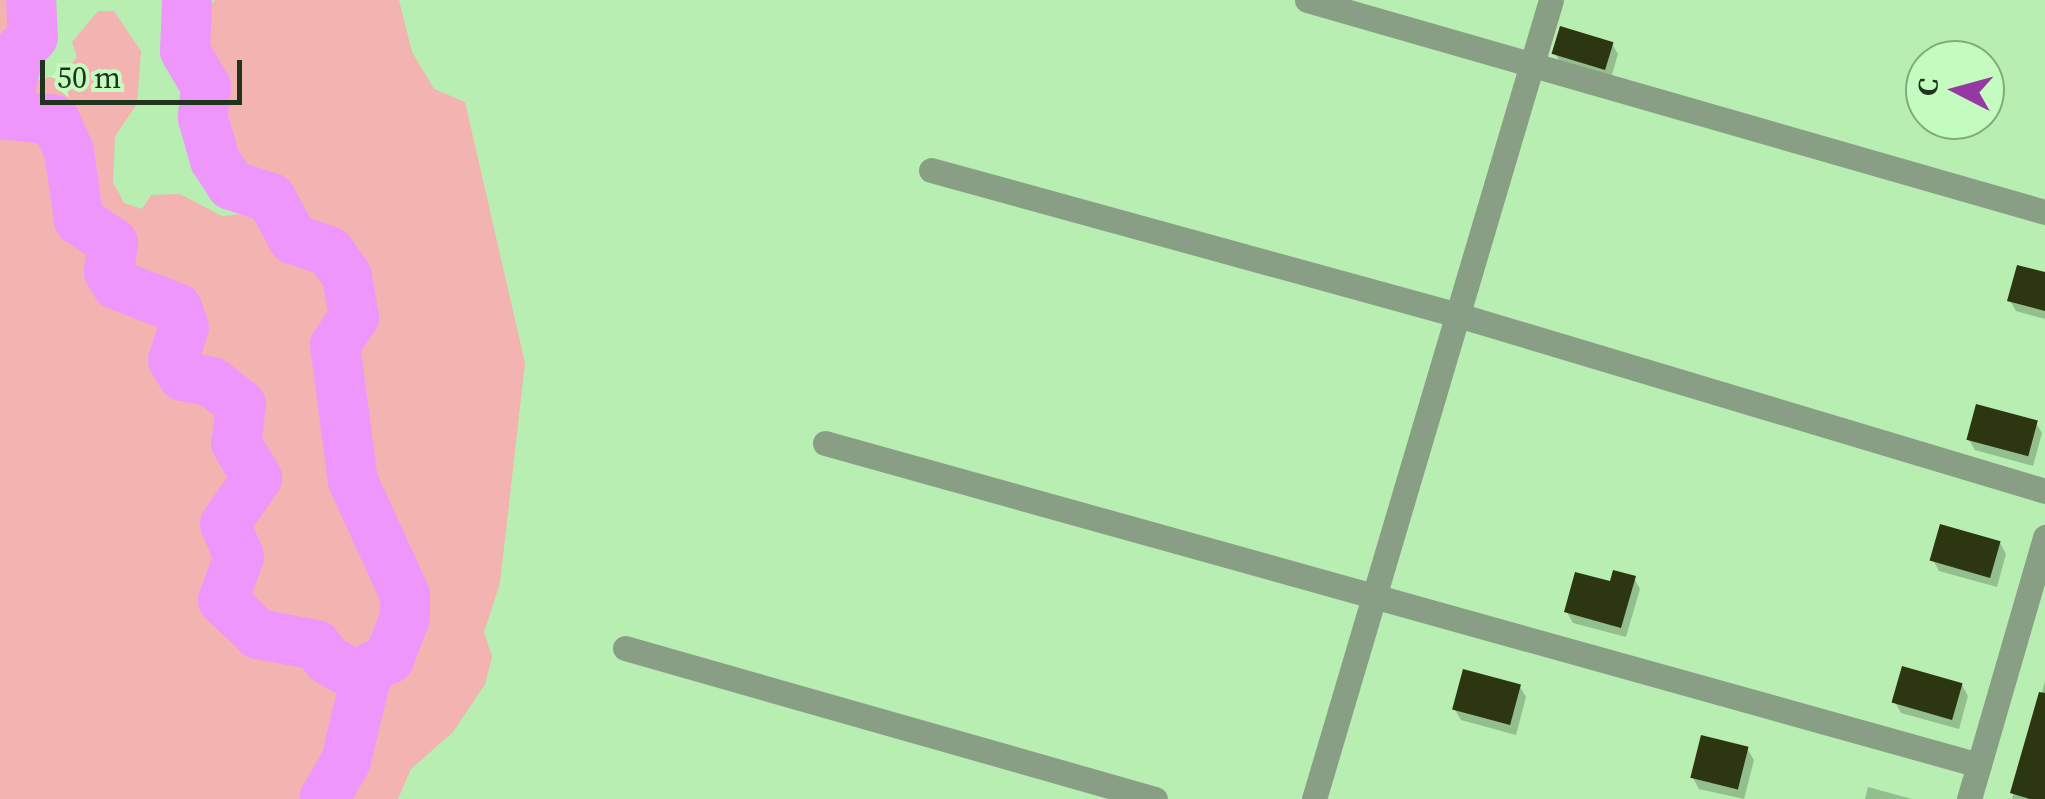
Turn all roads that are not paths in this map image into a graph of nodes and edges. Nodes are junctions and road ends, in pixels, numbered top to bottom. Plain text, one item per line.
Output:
1 (1307, 0) edge
2 (1552, 0) edge
3 (1531, 68) junction
4 (930, 170) dead end
5 (2045, 212) edge
6 (1458, 315) junction
7 (824, 442) dead end
8 (2045, 490) edge
9 (2045, 537) edge
10 (1374, 598) junction
11 (625, 648) dead end
12 (1979, 764) junction
13 (1156, 799) edge
14 (1314, 799) edge
15 (1969, 799) edge

1 - 3 street
2 - 3 street
3 - 5 street
3 - 6 street
4 - 6 street
6 - 8 street
6 - 10 street
7 - 10 street
9 - 12 street
10 - 12 street
10 - 14 street
11 - 13 street
12 - 15 street

